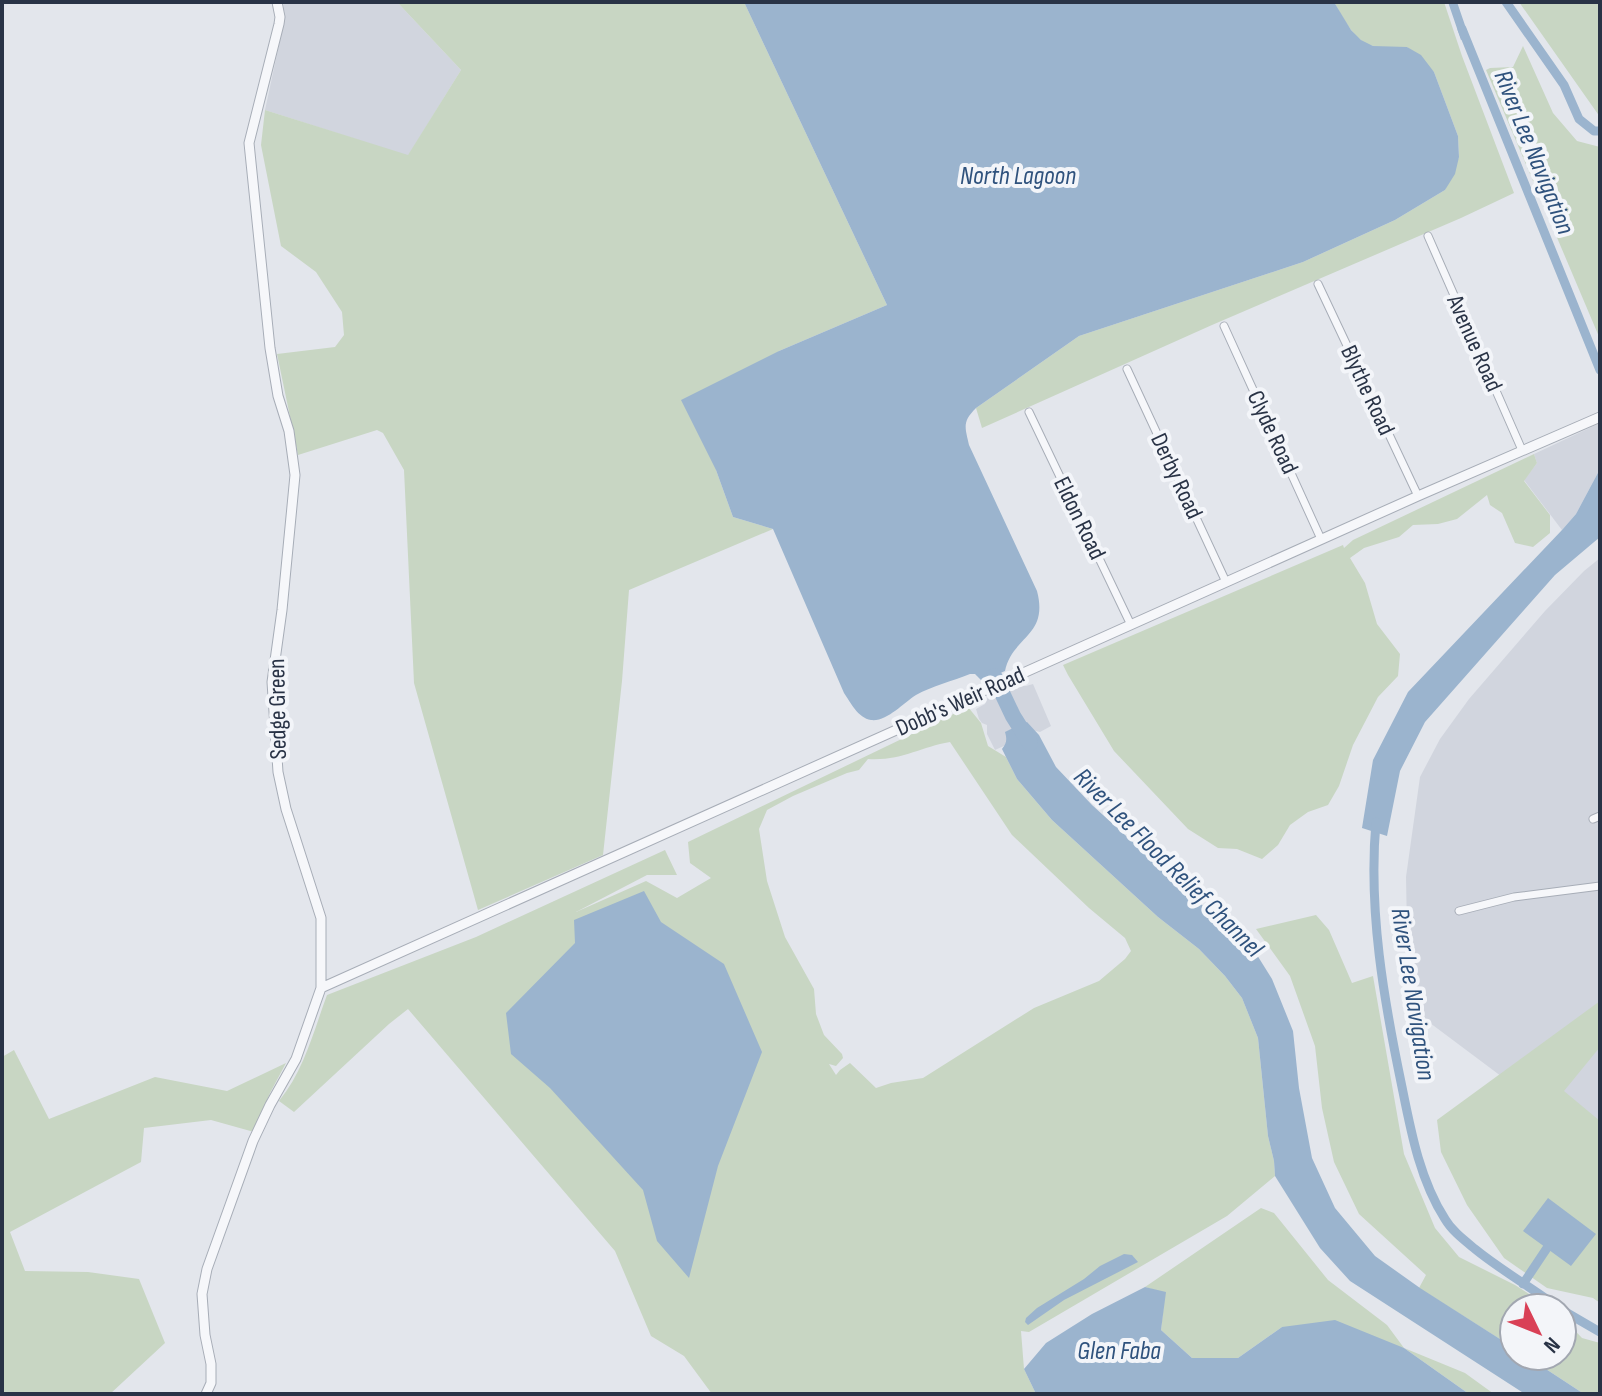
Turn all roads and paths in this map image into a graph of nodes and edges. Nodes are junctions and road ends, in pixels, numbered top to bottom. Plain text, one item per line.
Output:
1 (277, 2) edge
2 (1428, 236) dead end
3 (1318, 284) dead end
4 (1224, 326) dead end
5 (1127, 369) dead end
6 (1029, 412) dead end
7 (1600, 417) edge
8 (1522, 450) junction
9 (1418, 496) junction
10 (1321, 539) junction
11 (1226, 582) junction
12 (1131, 625) junction
13 (1600, 886) edge
14 (1459, 911) dead end
15 (321, 988) junction
16 (206, 1394) edge

1 - 15 street, Sedge Green
2 - 8 street, Avenue Road
3 - 9 street, Blythe Road
4 - 10 street, Clyde Road
5 - 11 street, Derby Road
6 - 12 street, Eldon Road
7 - 8 street, Dobb's Weir Road
8 - 9 street, Dobb's Weir Road
9 - 10 street, Dobb's Weir Road
10 - 11 street, Dobb's Weir Road
11 - 12 street, Dobb's Weir Road
12 - 15 street, Dobb's Weir Road
13 - 14 street
15 - 16 street, Sedge Green

